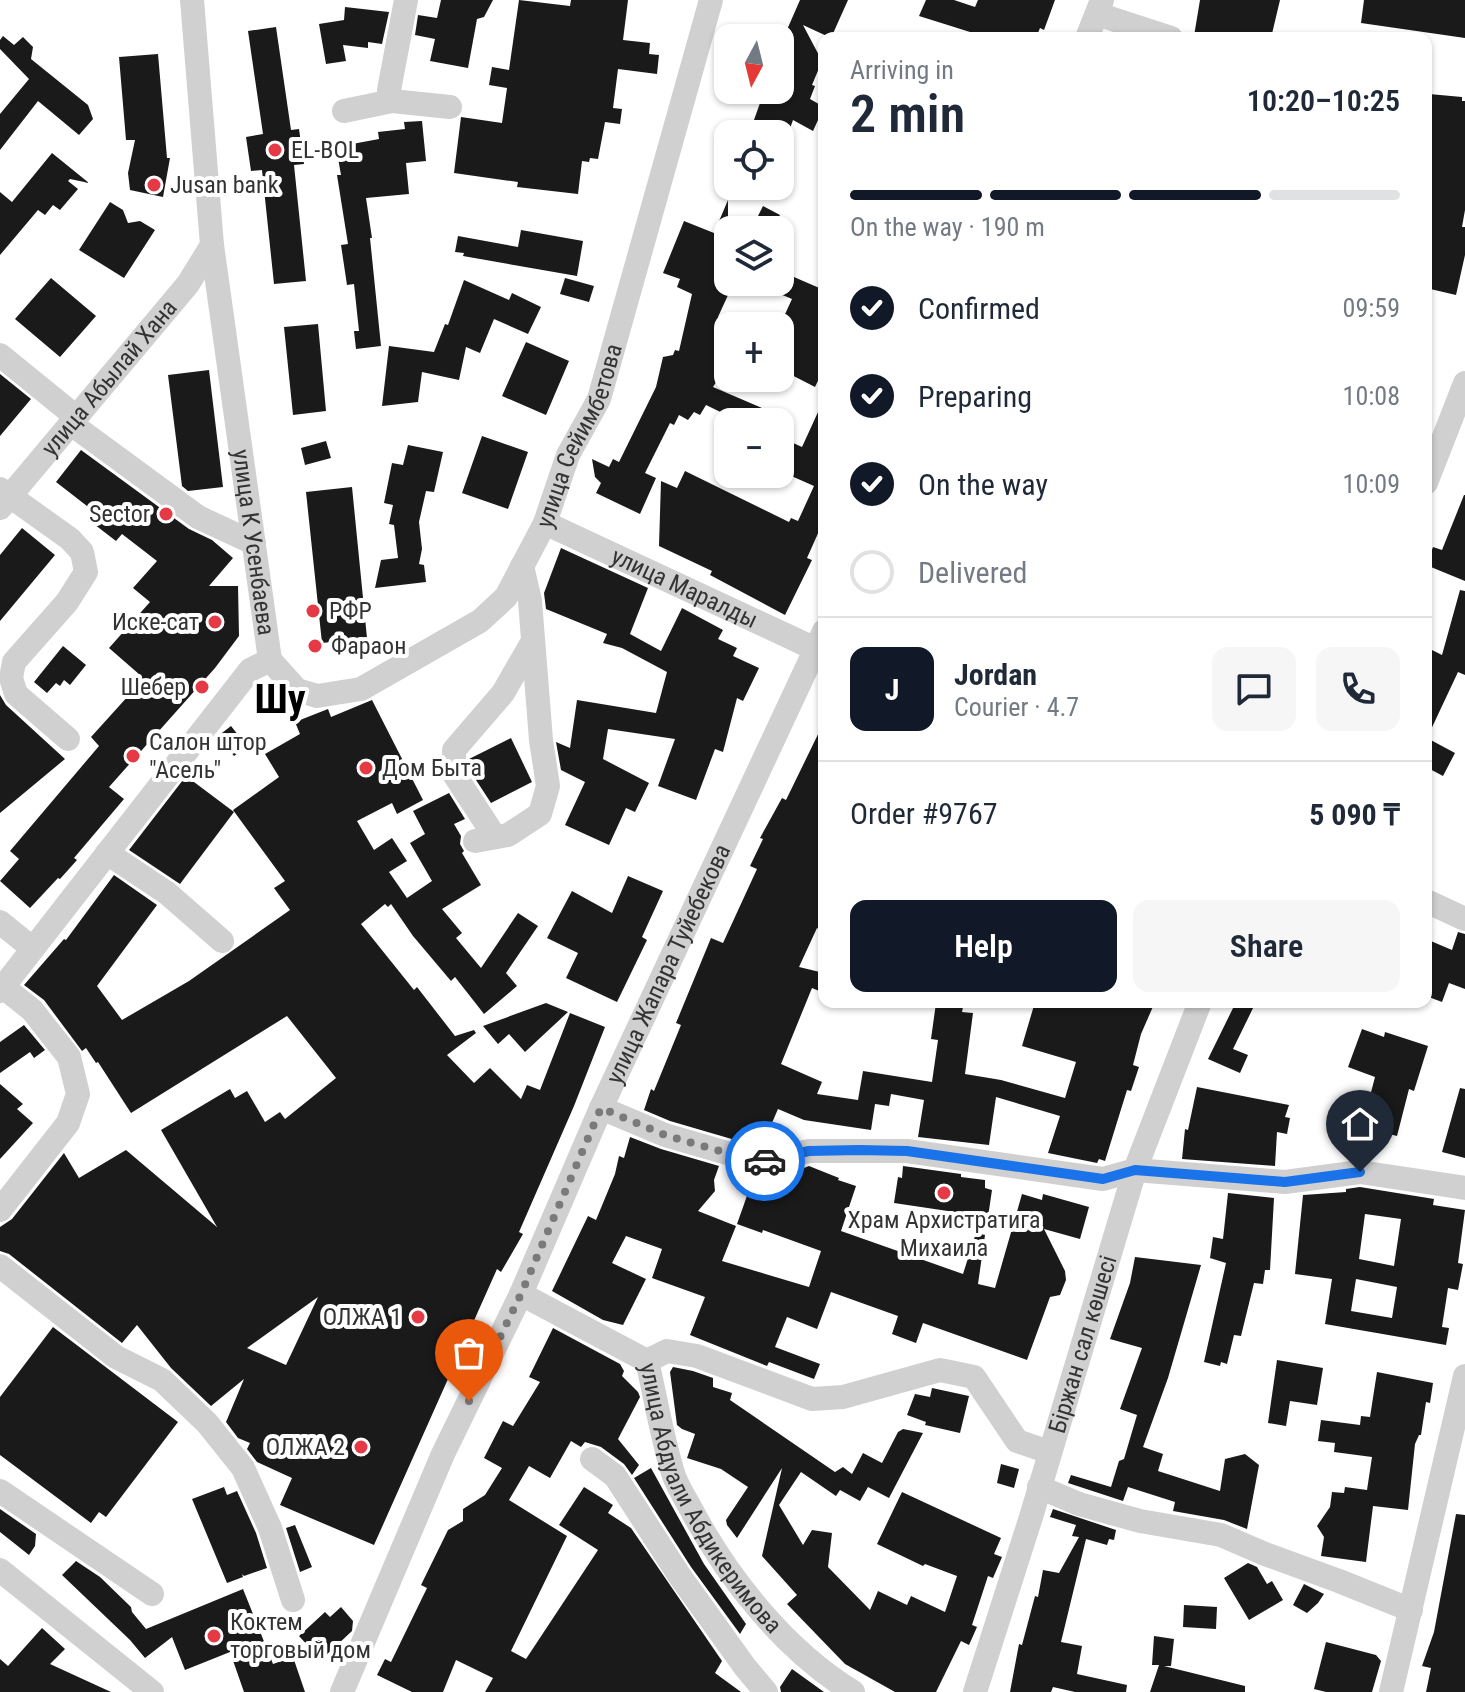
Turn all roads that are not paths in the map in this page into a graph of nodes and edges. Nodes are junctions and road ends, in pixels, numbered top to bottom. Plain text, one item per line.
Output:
1 (192, 0) edge
2 (406, 0) edge
3 (711, 0) edge
4 (1099, 7) edge
5 (1089, 32) edge
6 (1157, 32) edge
7 (392, 101) junction
8 (450, 107) dead end
9 (344, 111) dead end
10 (212, 245) junction
11 (0, 355) edge
12 (1465, 383) edge
13 (73, 420) junction
14 (1432, 468) edge
15 (3, 498) edge
16 (545, 523) junction
17 (254, 543) junction
18 (522, 566) junction
19 (533, 641) junction
20 (818, 644) edge
21 (818, 651) edge
22 (270, 660) junction
23 (68, 739) dead end
24 (107, 853) junction
25 (1432, 904) edge
26 (1465, 919) edge
27 (0, 922) edge
28 (222, 941) dead end
29 (32, 948) junction
30 (2, 989) edge
31 (1198, 1008) edge
32 (601, 1108) junction
33 (1135, 1170) junction
34 (1465, 1188) edge
35 (0, 1210) edge
36 (0, 1266) edge
37 (521, 1294) junction
38 (647, 1361) junction
39 (1465, 1376) edge
40 (1049, 1452) junction
41 (592, 1459) dead end
42 (1039, 1487) junction
43 (0, 1491) edge
44 (0, 1570) edge
45 (152, 1594) dead end
46 (293, 1600) dead end
47 (1411, 1610) junction
48 (152, 1692) edge
49 (342, 1692) edge
50 (766, 1692) edge
51 (853, 1692) edge
52 (975, 1692) edge
53 (1391, 1692) edge

1 - 10 street, улица К Усенбаева
2 - 7 street
3 - 16 street, улица Сейимбетова
4 - 5 street
4 - 6 street
7 - 8 street
7 - 9 street
10 - 13 street, улица Абылай Хана
10 - 17 street, улица К Усенбаева
11 - 13 street
12 - 14 street
13 - 15 street, улица Абылай Хана
13 - 17 street
15 - 23 street
16 - 18 street, улица Сейимбетова
16 - 20 street, улица Маралды
17 - 22 street, улица К Усенбаева
18 - 19 street
18 - 22 street, улица Сейимбетова
19 - 19 street
21 - 32 street, улица Жапара Туйебекова
22 - 24 street, улица К Усенбаева
24 - 28 street
24 - 29 street, улица К Усенбаева
25 - 26 street
27 - 29 street
29 - 30 street, улица К Усенбаева
30 - 35 street
31 - 33 street, Біржан сал көшесі
32 - 33 street
32 - 37 street, улица Жапара Туйебекова
33 - 34 street
33 - 40 street, Біржан сал көшесі
36 - 46 street
37 - 38 street, улица Абдуали Абдикеримова
37 - 49 street, улица Жапара Туйебекова
38 - 40 street
38 - 51 street, улица Абдуали Абдикеримова
39 - 47 street
40 - 42 street, Біржан сал көшесі
41 - 50 street
42 - 47 street
42 - 52 street, Біржан сал көшесі
43 - 45 street
44 - 48 street
47 - 53 street

